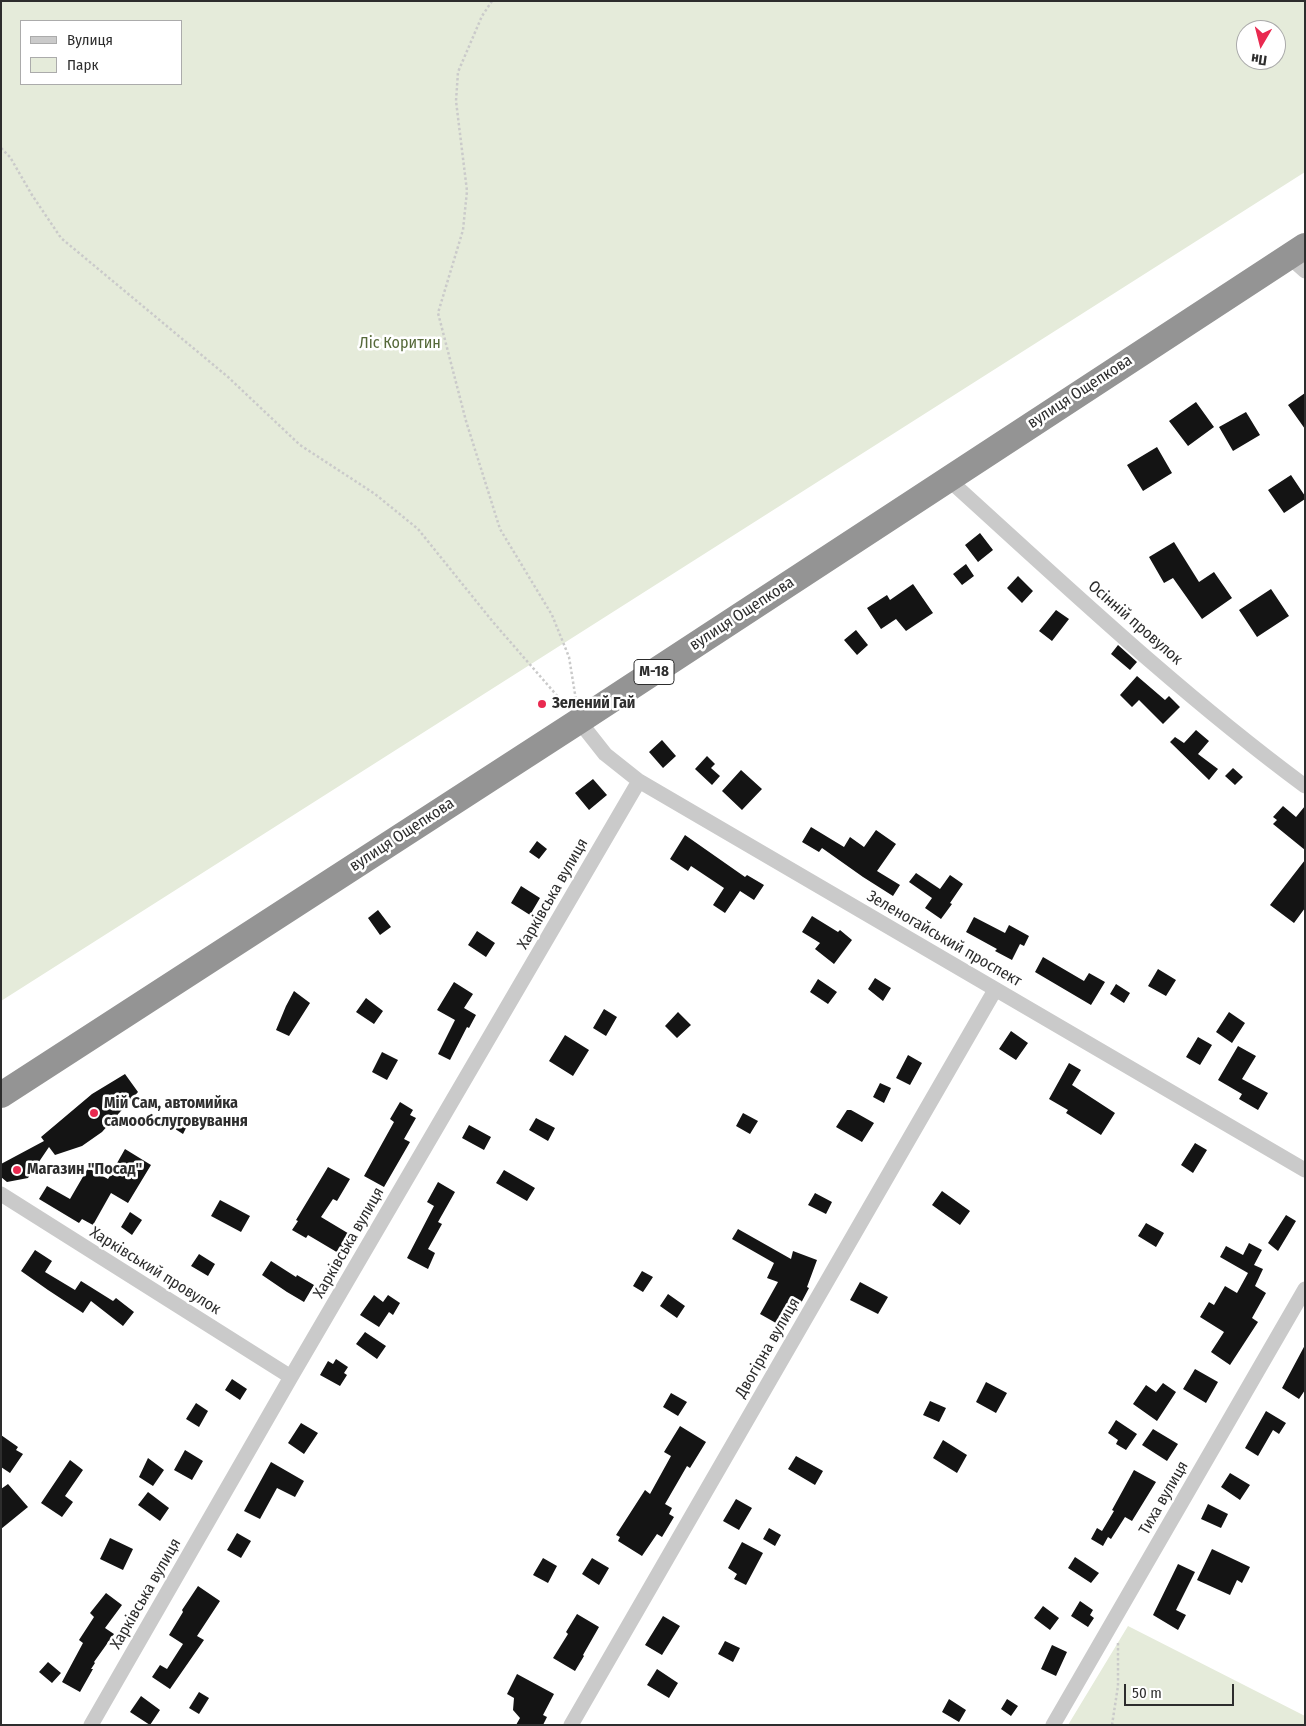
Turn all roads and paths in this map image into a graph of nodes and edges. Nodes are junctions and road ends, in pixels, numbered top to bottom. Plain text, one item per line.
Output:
1 (492, 1) edge
2 (1, 148) edge
3 (1299, 258) edge
4 (948, 479) junction
5 (579, 721) junction
6 (639, 781) junction
7 (1305, 786) edge
8 (995, 990) junction
9 (1, 1095) edge
10 (1305, 1170) edge
11 (1, 1194) edge
12 (1305, 1289) edge
13 (291, 1377) junction
14 (1118, 1612) junction
15 (90, 1725) edge
16 (571, 1725) edge
17 (1054, 1725) edge
18 (1112, 1725) edge

1 - 5 path
2 - 5 path
3 - 4 highway, вулиця Ощепкова / М-18
4 - 5 highway, вулиця Ощепкова / М-18
4 - 7 street, Осінній провулок
5 - 6 street, Зеленогайський проспект
5 - 9 highway, вулиця Ощепкова / М-18
6 - 8 street, Зеленогайський проспект
6 - 13 street, Харківська вулиця
8 - 10 street, Зеленогайський проспект
8 - 16 street, Двогірна вулиця
11 - 13 street, Харківський провулок
12 - 14 street, Тиха вулиця
13 - 15 street, Харківська вулиця
14 - 17 street, Тиха вулиця
14 - 18 path

